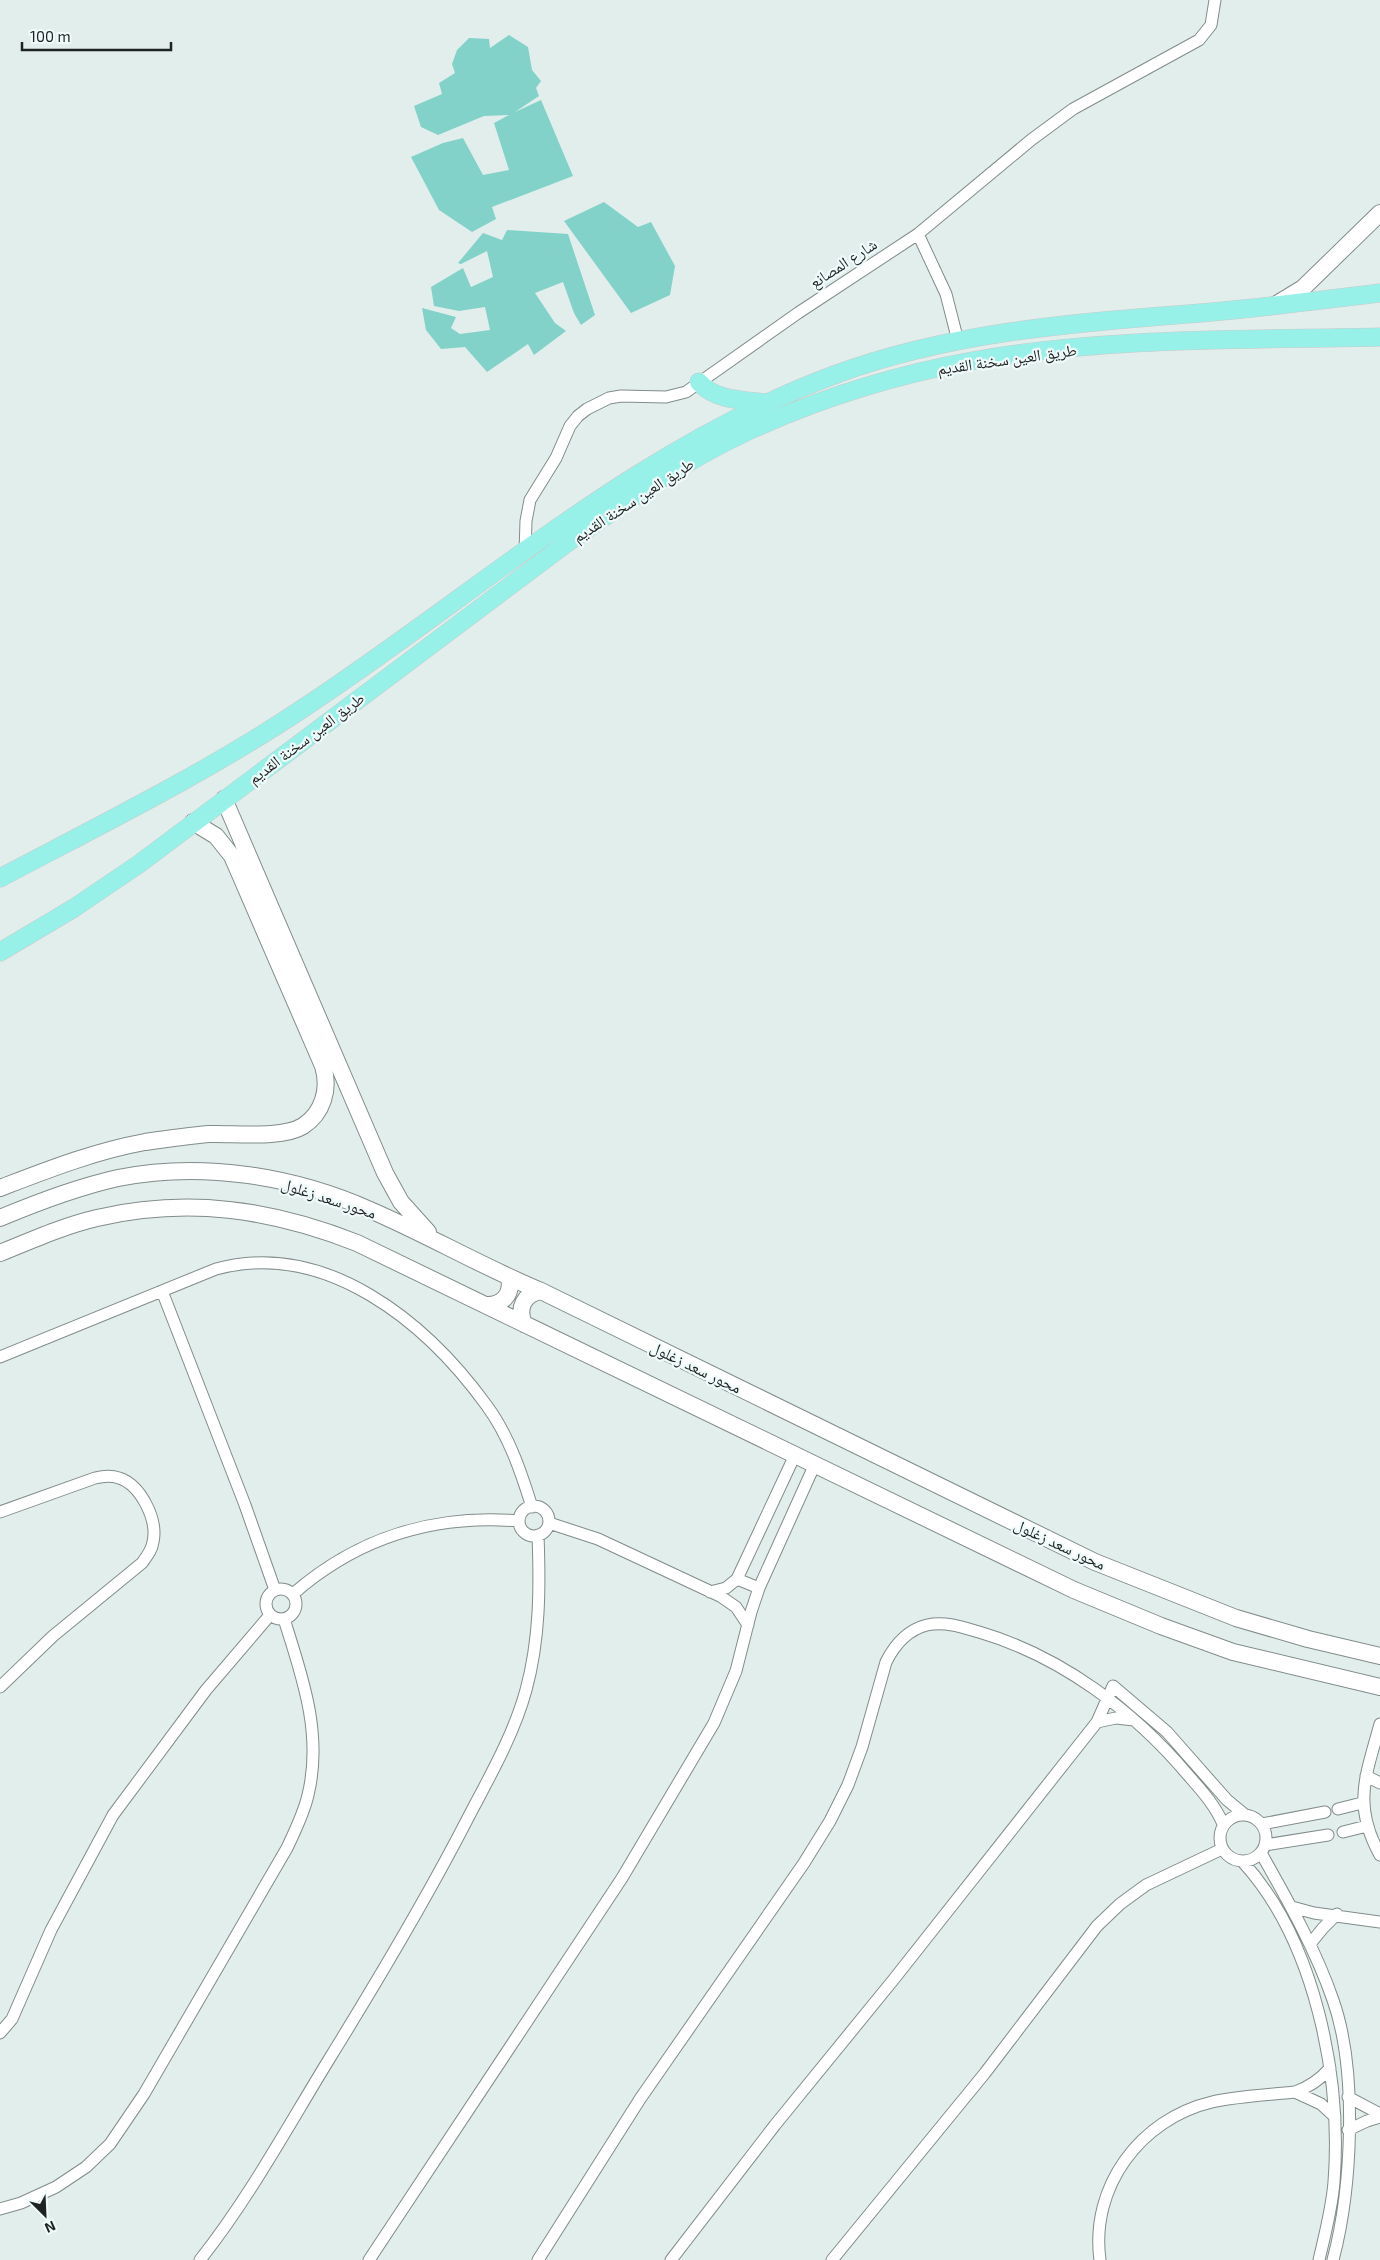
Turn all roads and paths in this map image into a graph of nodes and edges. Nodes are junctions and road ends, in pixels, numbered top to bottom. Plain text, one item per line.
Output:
1 (1215, 0) edge
2 (1380, 213) edge
3 (918, 234) junction
4 (1380, 293) edge
5 (1270, 307) junction
6 (1380, 337) edge
7 (958, 341) junction
8 (699, 382) junction
9 (766, 403) junction
10 (525, 552) junction
11 (224, 799) junction
12 (193, 822) junction
13 (0, 878) edge
14 (0, 952) edge
15 (0, 1188) edge
16 (0, 1218) edge
17 (434, 1239) junction
18 (0, 1253) edge
19 (509, 1278) junction
20 (162, 1291) junction
21 (541, 1291) junction
22 (486, 1305) junction
23 (524, 1324) junction
24 (0, 1357) edge
25 (795, 1455) junction
26 (815, 1464) junction
27 (532, 1507) junction
28 (0, 1512) edge
29 (519, 1521) junction
30 (549, 1523) junction
31 (538, 1535) junction
32 (737, 1579) junction
33 (759, 1588) junction
34 (275, 1590) junction
35 (710, 1592) junction
36 (293, 1594) junction
37 (270, 1615) junction
38 (284, 1619) junction
39 (748, 1625) junction
40 (1380, 1656) edge
41 (0, 1687) edge
42 (1380, 1687) edge
43 (1106, 1697) junction
44 (1134, 1720) junction
45 (1097, 1722) junction
46 (1380, 1724) edge
47 (1366, 1776) junction
48 (1380, 1783) edge
49 (1362, 1803) junction
50 (1338, 1809) dead end
51 (1325, 1812) dead end
52 (1244, 1814) junction
53 (1223, 1824) junction
54 (1262, 1824) junction
55 (1367, 1826) junction
56 (1343, 1832) dead end
57 (1328, 1835) dead end
58 (1222, 1849) junction
59 (1263, 1849) junction
60 (1380, 1855) edge
61 (1242, 1861) junction
62 (1292, 1907) junction
63 (1337, 1914) junction
64 (1380, 1922) edge
65 (1310, 1944) junction
66 (1324, 1976) junction
67 (1309, 1982) junction
68 (0, 2032) edge
69 (1330, 2068) junction
70 (1294, 2092) junction
71 (1348, 2097) junction
72 (1380, 2115) edge
73 (1335, 2117) junction
74 (1348, 2130) junction
75 (1334, 2182) junction
76 (1347, 2183) junction
77 (0, 2209) edge
78 (200, 2260) edge
79 (369, 2260) edge
80 (538, 2260) edge
81 (671, 2260) edge
82 (832, 2260) edge
83 (1100, 2260) edge
84 (1319, 2260) edge
85 (1333, 2260) edge

1 - 3 street, شارع المصانع
2 - 5 main road
3 - 7 street
3 - 8 street, شارع المصانع
4 - 5 main road, طريق العين سخنة القديم
5 - 7 main road, طريق العين سخنة القديم
6 - 11 main road, طريق العين سخنة القديم
7 - 9 main road, طريق العين سخنة القديم
8 - 9 main road
8 - 10 street, شارع المصانع
9 - 10 main road, طريق العين سخنة القديم
10 - 13 main road, طريق العين سخنة القديم
11 - 12 main road, طريق العين سخنة القديم
11 - 17 main road
12 - 14 main road, طريق العين سخنة القديم
12 - 15 main road
16 - 17 main road, محور سعد زغلول
17 - 19 main road, محور سعد زغلول
18 - 22 main road, محور سعد زغلول
19 - 21 main road, محور سعد زغلول
19 - 22 main road
20 - 24 street
20 - 27 street
20 - 34 street
21 - 23 main road
21 - 40 main road, محور سعد زغلول
22 - 23 main road, محور سعد زغلول
23 - 25 main road, محور سعد زغلول
25 - 26 main road, محور سعد زغلول
25 - 32 street
26 - 33 street
26 - 42 main road, محور سعد زغلول
27 - 29 street
27 - 30 street
28 - 41 street
29 - 31 street
29 - 36 street
30 - 31 street
30 - 35 street
31 - 78 street
32 - 33 street
32 - 35 street
33 - 39 street
34 - 36 street
34 - 37 street
35 - 39 street
36 - 38 street
37 - 38 street
37 - 68 street
38 - 77 street
39 - 79 street
43 - 44 street
43 - 45 street
43 - 52 street
43 - 80 street
44 - 45 street
44 - 53 street
45 - 81 street
46 - 47 street
47 - 48 street
47 - 49 street
49 - 50 street
49 - 55 street
51 - 54 street
52 - 53 street
52 - 54 street
53 - 58 street
54 - 59 street
55 - 56 street
55 - 60 street
57 - 59 street
58 - 61 street
58 - 82 street
59 - 61 street
59 - 62 street
61 - 67 street
62 - 63 street
62 - 65 street
63 - 64 street
63 - 65 street
65 - 66 street
66 - 67 street
66 - 71 street
67 - 69 street
69 - 70 street
69 - 73 street
70 - 73 street
70 - 83 street
71 - 72 street
71 - 74 street
72 - 74 street
73 - 75 street
74 - 76 street
75 - 76 street
75 - 84 street
76 - 85 street

